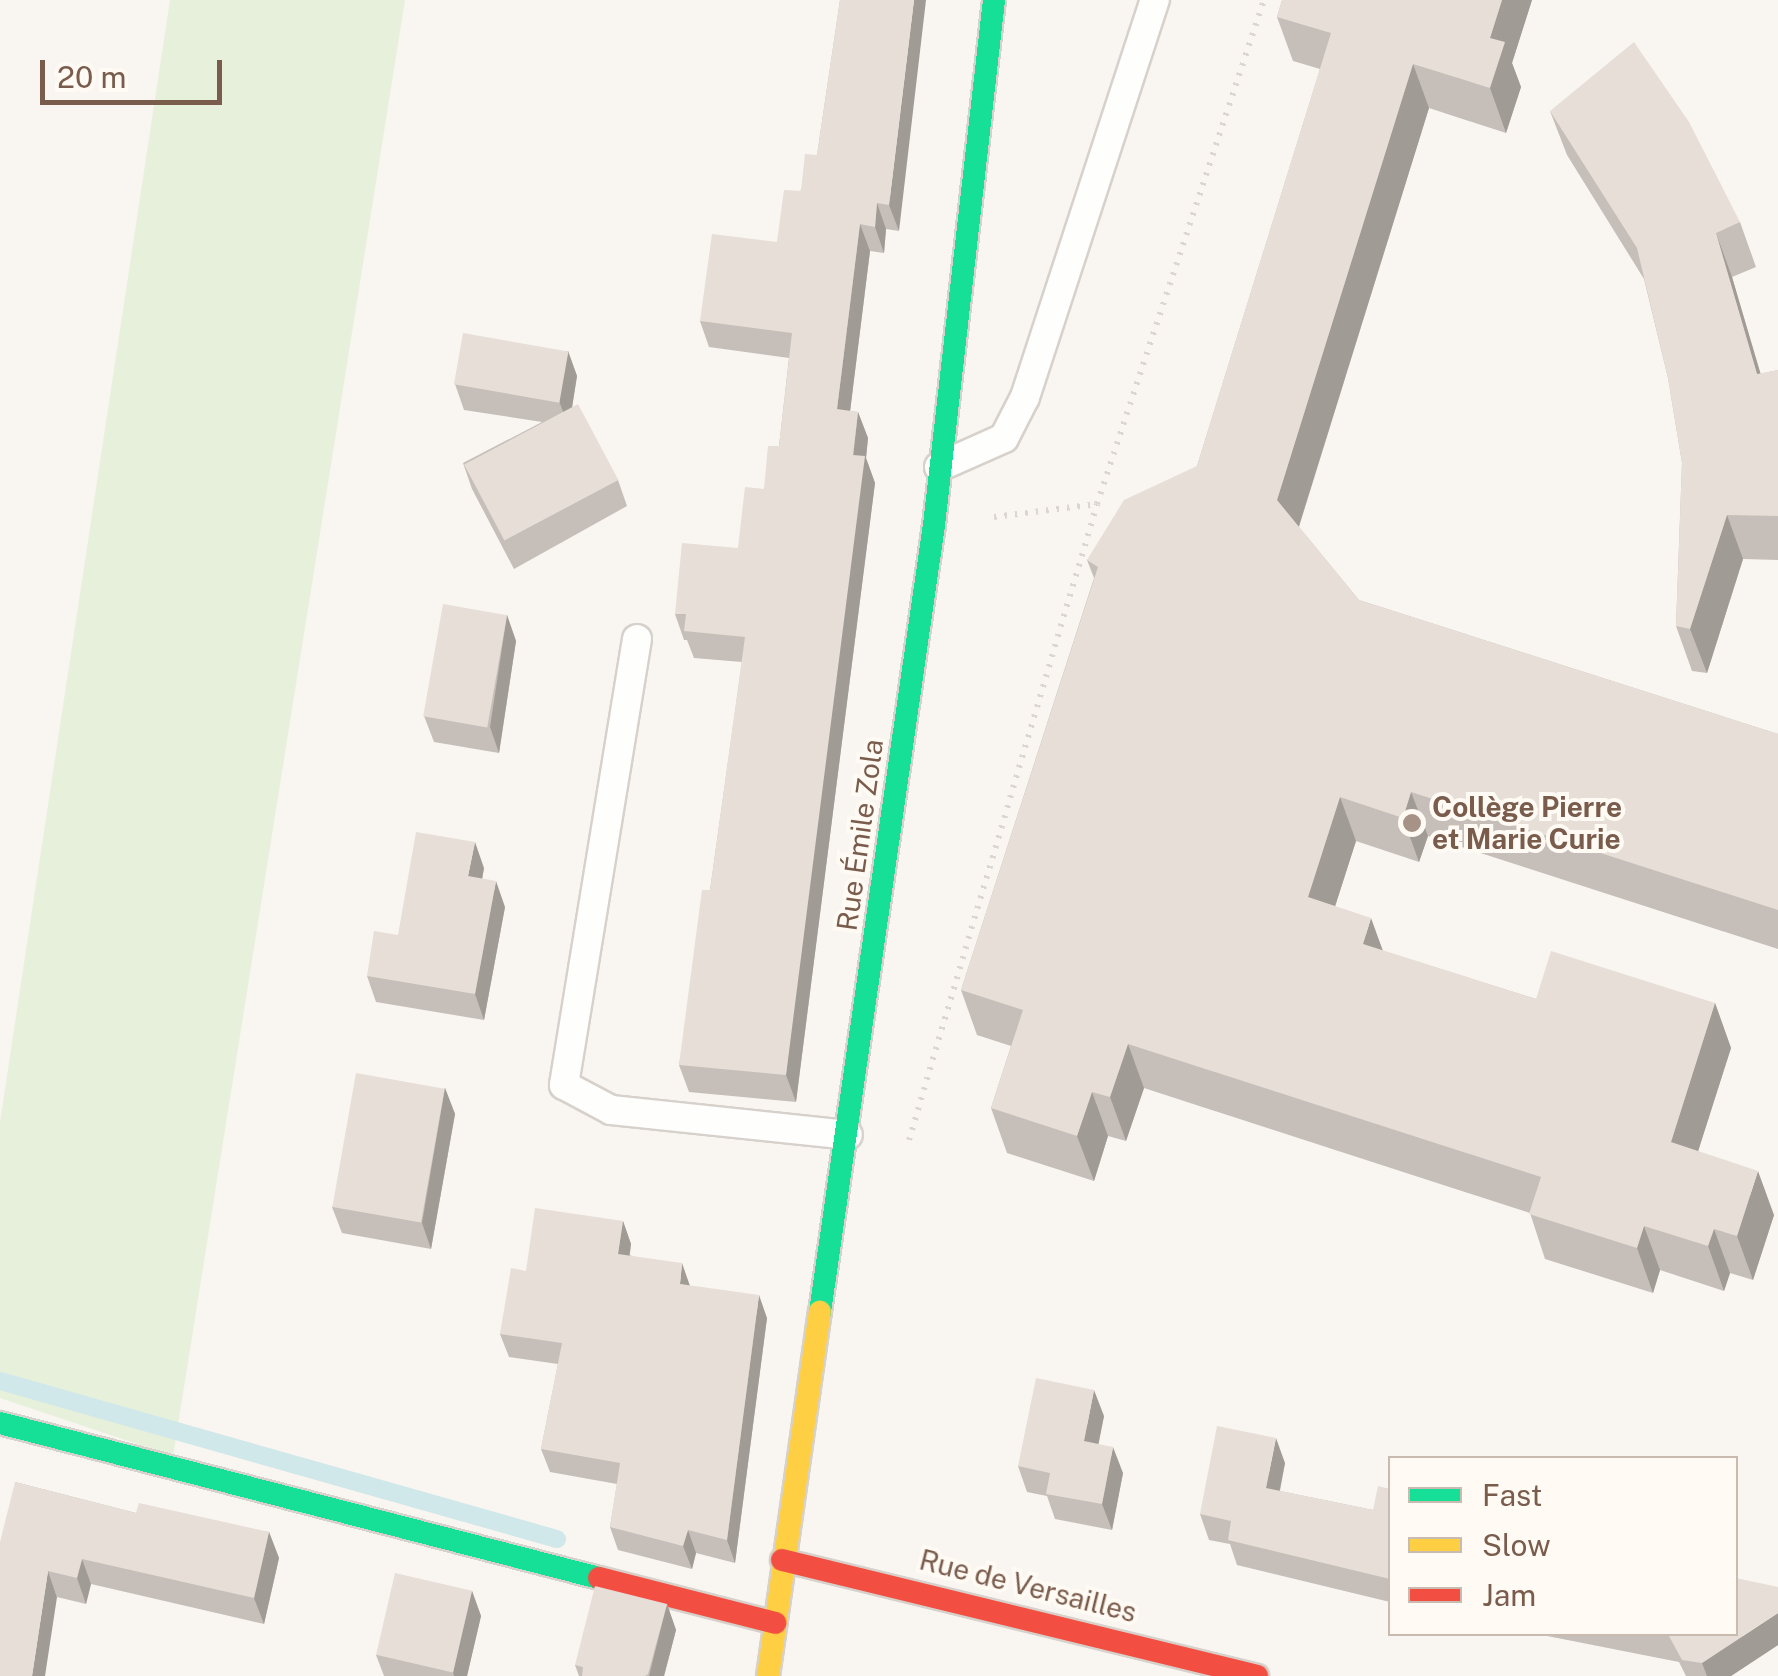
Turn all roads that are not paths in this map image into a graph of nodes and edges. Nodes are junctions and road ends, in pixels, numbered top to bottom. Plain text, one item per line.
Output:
1 (994, 0) edge
2 (1155, 0) edge
3 (939, 468) junction
4 (636, 639) dead end
5 (848, 1135) junction
6 (0, 1422) edge
7 (782, 1560) junction
8 (774, 1623) junction
9 (768, 1676) edge
10 (1258, 1676) edge

1 - 3 street, Rue Émile Zola
2 - 3 lane
3 - 5 street, Rue Émile Zola
4 - 5 lane
5 - 7 street, Rue Émile Zola
6 - 8 street
7 - 8 street, Rue Émile Zola
7 - 10 street, Rue de Versailles
8 - 9 street, Rue Émile Zola

